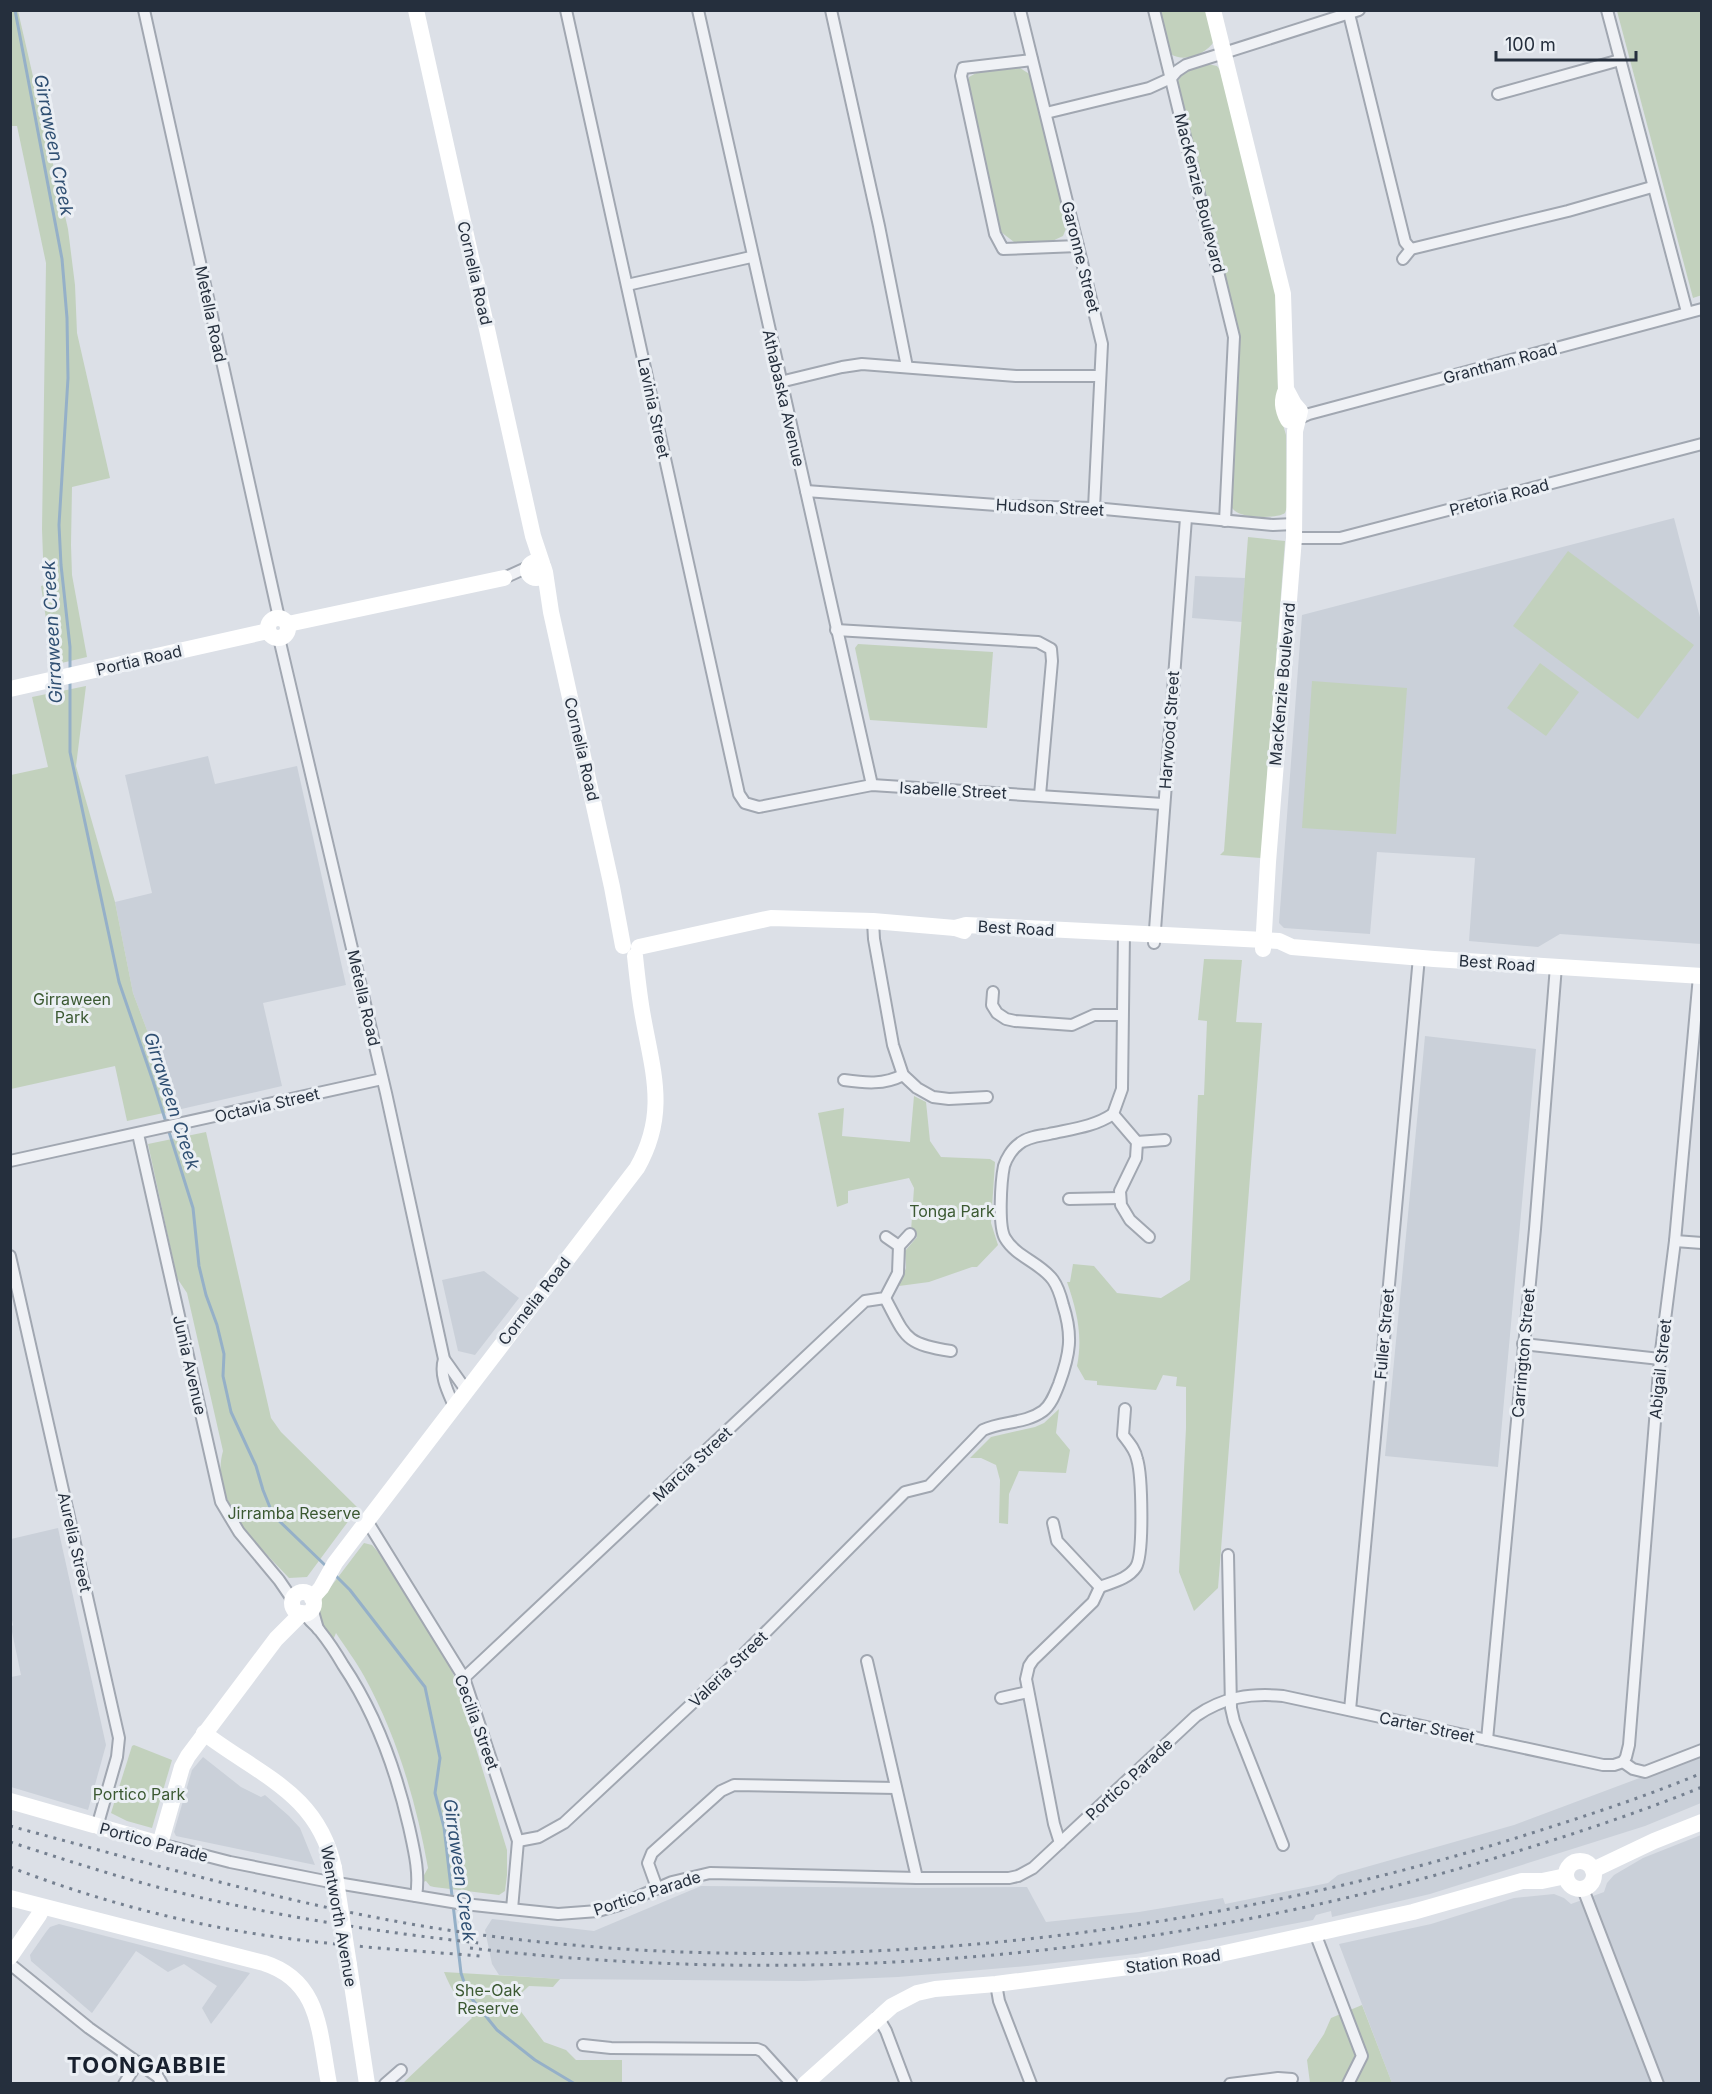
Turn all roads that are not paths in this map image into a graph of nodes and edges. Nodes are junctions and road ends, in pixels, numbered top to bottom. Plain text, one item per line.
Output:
1 (144, 10) edge
2 (416, 10) edge
3 (566, 10) edge
4 (698, 10) edge
5 (831, 10) edge
6 (1020, 10) edge
7 (1154, 10) edge
8 (1213, 10) edge
9 (1607, 10) edge
10 (1354, 12) edge
11 (1223, 52) junction
12 (1032, 60) junction
13 (1620, 60) junction
14 (1171, 78) junction
15 (1498, 94) dead end
16 (1046, 113) junction
17 (1652, 187) junction
18 (1078, 246) junction
19 (1411, 249) junction
20 (752, 257) junction
21 (1403, 259) dead end
22 (627, 285) junction
23 (1701, 309) edge
24 (1687, 312) junction
25 (907, 367) junction
26 (1100, 376) junction
27 (780, 382) junction
28 (1298, 419) junction
29 (1701, 444) edge
30 (806, 491) junction
31 (1094, 508) junction
32 (1186, 518) junction
33 (1225, 521) junction
34 (1294, 531) junction
35 (535, 570) junction
36 (504, 578) joint
37 (279, 628) junction
38 (836, 630) junction
39 (10, 689) edge
40 (872, 785) junction
41 (1040, 795) junction
42 (746, 803) joint
43 (1163, 804) junction
44 (873, 921) junction
45 (1124, 937) junction
46 (1155, 939) junction
47 (1263, 944) junction
48 (631, 949) junction
49 (1419, 957) junction
50 (1556, 966) junction
51 (1700, 976) edge
52 (993, 992) dead end
53 (1122, 1015) junction
54 (903, 1075) junction
55 (382, 1079) junction
56 (844, 1080) dead end
57 (987, 1097) dead end
58 (1113, 1114) junction
59 (138, 1134) junction
60 (1165, 1140) dead end
61 (1137, 1142) junction
62 (10, 1161) edge
63 (1120, 1198) junction
64 (1069, 1199) dead end
65 (910, 1234) dead end
66 (886, 1237) dead end
67 (1149, 1238) dead end
68 (1675, 1241) junction
69 (1701, 1243) edge
70 (899, 1246) junction
71 (10, 1256) edge
72 (885, 1298) junction
73 (1523, 1344) junction
74 (951, 1351) dead end
75 (444, 1359) junction
76 (1660, 1359) junction
77 (466, 1390) junction
78 (454, 1406) junction
79 (1125, 1409) dead end
80 (367, 1521) junction
81 (1053, 1523) dead end
82 (1228, 1555) dead end
83 (1100, 1587) junction
84 (305, 1599) junction
85 (867, 1661) dead end
86 (464, 1678) junction
87 (1028, 1692) junction
88 (1001, 1698) dead end
89 (1230, 1698) junction
90 (1350, 1710) junction
91 (204, 1733) junction
92 (1487, 1740) junction
93 (1701, 1750) edge
94 (1623, 1762) junction
95 (896, 1788) junction
96 (10, 1801) edge
97 (1701, 1822) edge
98 (98, 1827) junction
99 (518, 1840) junction
100 (1060, 1843) junction
101 (160, 1844) junction
102 (1284, 1845) dead end
103 (1593, 1870) junction
104 (1566, 1876) junction
105 (917, 1878) junction
106 (657, 1888) junction
107 (1583, 1889) junction
108 (416, 1896) junction
109 (10, 1898) edge
110 (43, 1907) junction
111 (512, 1909) junction
112 (1315, 1933) junction
113 (10, 1957) edge
114 (10, 1964) edge
115 (996, 1984) junction
116 (878, 2017) junction
117 (583, 2044) dead end
118 (138, 2062) junction
119 (400, 2070) dead end
120 (1292, 2079) dead end
121 (124, 2084) edge
122 (162, 2084) edge
123 (329, 2084) edge
124 (367, 2084) edge
125 (385, 2084) edge
126 (792, 2084) edge
127 (805, 2084) edge
128 (906, 2084) edge
129 (1031, 2084) edge
130 (1230, 2084) edge
131 (1348, 2084) edge
132 (1658, 2084) edge

1 - 37 street, Metella Road
2 - 35 main road, Cornelia Road
3 - 22 street, Lavinia Street
4 - 20 street, Athabaska Avenue
5 - 25 street
6 - 12 street, Garonne Street
7 - 14 street, MacKenzie Boulevard
8 - 11 main road
9 - 13 street
10 - 11 street
10 - 19 street
11 - 14 street
11 - 28 main road
12 - 16 street, Garonne Street
12 - 18 street
13 - 15 street
13 - 17 street
14 - 16 street
14 - 33 street, MacKenzie Boulevard
16 - 18 street, Garonne Street
17 - 19 street
17 - 24 street
18 - 26 street, Garonne Street
19 - 21 street
20 - 22 street
20 - 27 street, Athabaska Avenue
22 - 42 street, Lavinia Street
23 - 24 street, Grantham Road
24 - 28 street, Grantham Road
25 - 26 street
25 - 27 street
26 - 31 street, Garonne Street
27 - 30 street, Athabaska Avenue
28 - 34 main road, MacKenzie Boulevard
29 - 34 street, Pretoria Road
30 - 31 street, Hudson Street
30 - 38 street, Athabaska Avenue
31 - 32 street, Hudson Street
32 - 33 street, Hudson Street
32 - 43 street, Harwood Street
33 - 34 street, Hudson Street
34 - 47 main road, MacKenzie Boulevard
35 - 36 street, Portia Road
35 - 48 main road, Cornelia Road
36 - 37 main road, Portia Road
37 - 39 main road, Portia Road
37 - 55 street, Metella Road
38 - 40 street, Athabaska Avenue
38 - 41 street
40 - 41 street, Isabelle Street
40 - 42 street, Isabelle Street
41 - 43 street, Isabelle Street
43 - 46 street, Harwood Street
44 - 45 main road, Best Road
44 - 48 main road, Best Road
44 - 54 street
45 - 46 main road, Best Road
45 - 53 street
46 - 47 main road, Best Road
47 - 49 main road, Best Road
48 - 77 main road, Cornelia Road
49 - 50 main road, Best Road
49 - 90 street, Fuller Street
50 - 51 main road, Best Road
50 - 73 street, Carrington Street
51 - 68 street, Abigail Street
52 - 53 street
53 - 58 street
54 - 56 street
54 - 57 street
55 - 59 street, Octavia Street
55 - 75 street, Metella Road
58 - 61 street
58 - 99 street, Valeria Street
59 - 62 street, Octavia Street
59 - 84 street, Junia Avenue
60 - 61 street
61 - 63 street
63 - 64 street
63 - 67 street
65 - 70 street
66 - 70 street
68 - 69 street
68 - 76 street, Abigail Street
70 - 72 street
71 - 98 street, Aurelia Street
72 - 74 street
72 - 86 street, Marcia Street
73 - 76 street
73 - 92 street, Carrington Street
75 - 77 street, Metella Road
75 - 78 street, Metella Road
76 - 94 street, Abigail Street
77 - 78 main road, Cornelia Road
78 - 80 main road, Cornelia Road
79 - 83 street
80 - 84 main road, Cornelia Road
80 - 86 street, Cecilia Street
81 - 83 street
82 - 89 street
83 - 87 street
84 - 91 main road, Cornelia Road
84 - 108 street, Junia Avenue
85 - 95 street
86 - 99 street, Cecilia Street
87 - 88 street
87 - 100 street
89 - 90 street, Carter Street
89 - 100 street, Portico Parade
89 - 102 street
90 - 92 street, Carter Street
91 - 101 main road, Cornelia Road
91 - 124 main road, Wentworth Avenue, bridge
92 - 94 street, Carter Street
93 - 94 street, Carter Street
95 - 105 street
95 - 106 street
96 - 98 main road, Portico Parade
97 - 103 main road
98 - 101 main road, Portico Parade
99 - 111 street, Cecilia Street
100 - 105 street, Portico Parade
101 - 108 street, Portico Parade
103 - 104 main road
103 - 107 main road
104 - 107 main road
104 - 112 main road, Station Road
105 - 106 street, Portico Parade
106 - 111 street, Portico Parade
107 - 132 street
108 - 111 street, Portico Parade
109 - 110 main road
110 - 113 main road
110 - 123 main road
112 - 115 main road, Station Road
112 - 131 street
114 - 118 street
115 - 116 main road, Station Road
115 - 129 street
116 - 127 main road, Station Road
116 - 128 street
117 - 126 street
118 - 121 street
118 - 122 street
119 - 125 street
120 - 130 street

